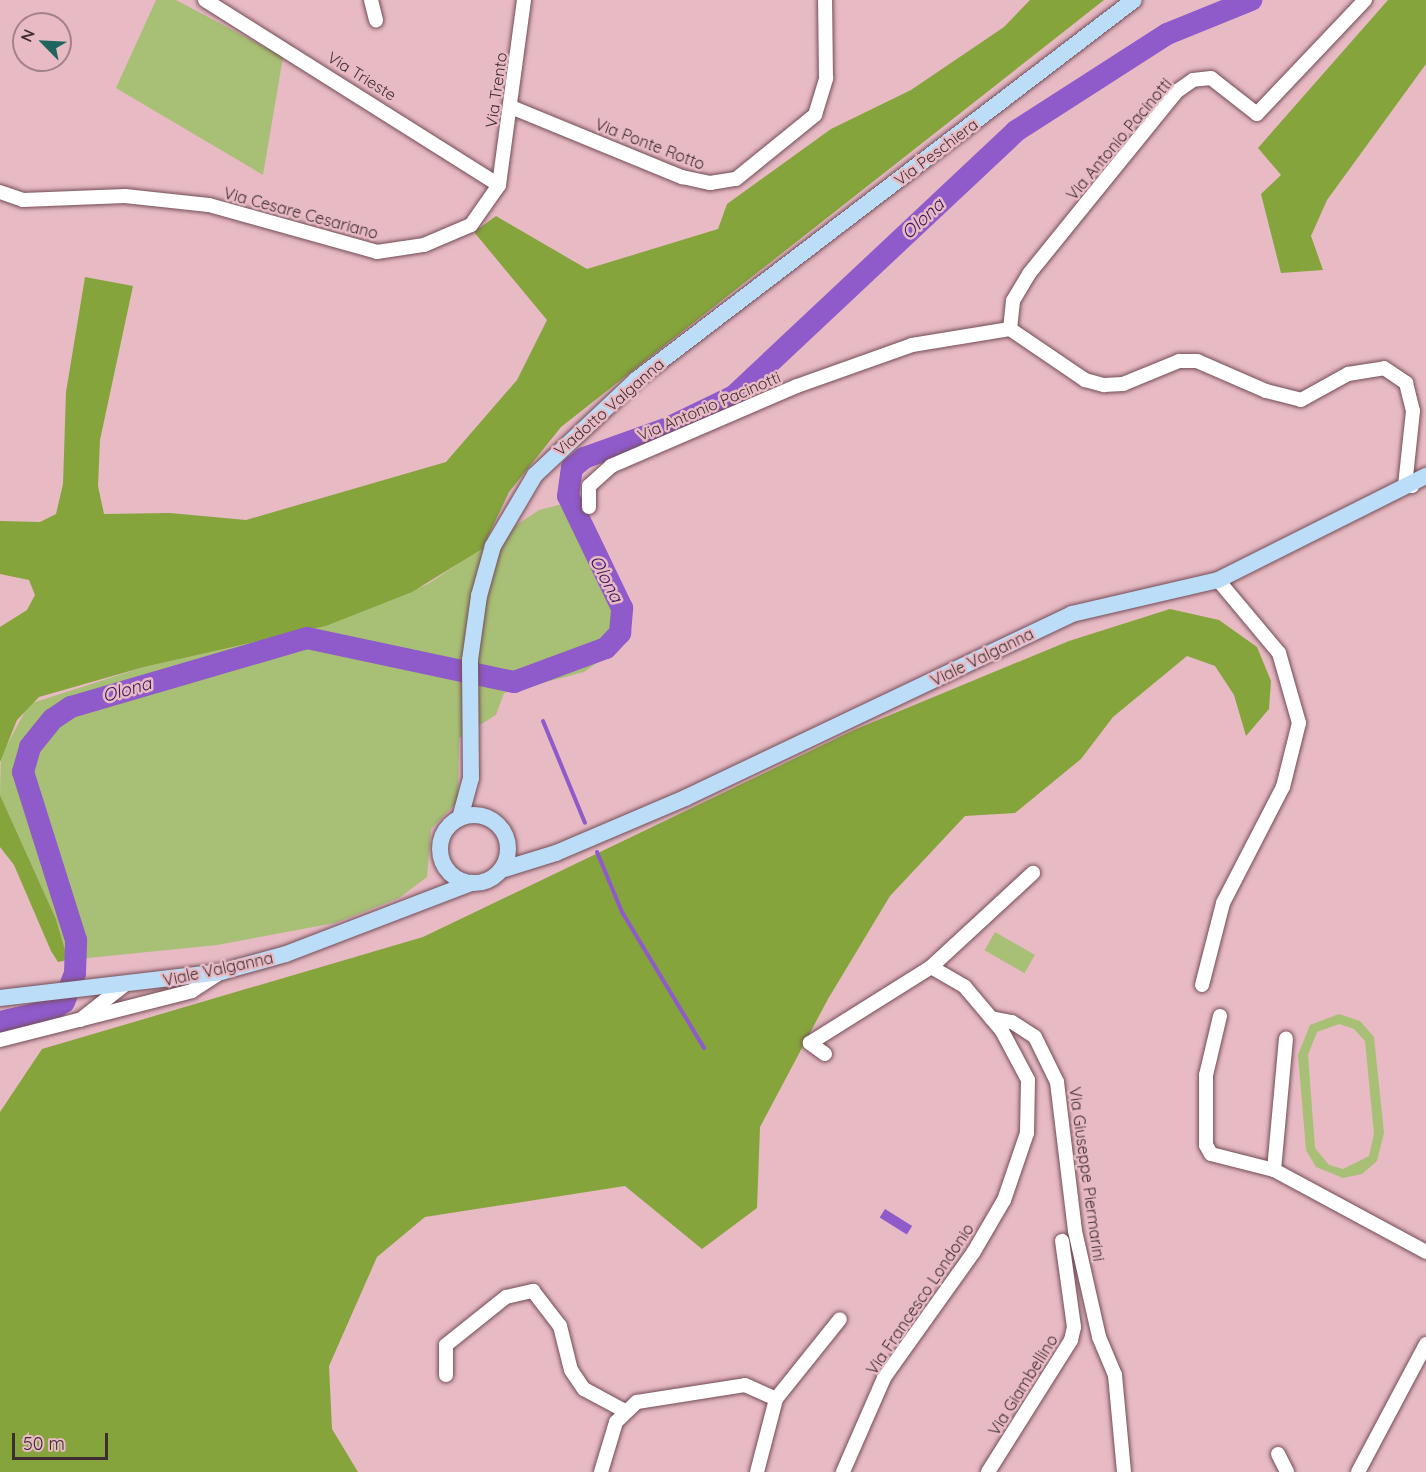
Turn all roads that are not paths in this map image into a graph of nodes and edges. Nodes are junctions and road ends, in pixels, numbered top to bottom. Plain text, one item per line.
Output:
1 (371, 0) edge
2 (524, 0) edge
3 (825, 0) edge
4 (1134, 0) edge
5 (1365, 0) edge
6 (209, 1) edge
7 (376, 20) dead end
8 (511, 107) junction
9 (499, 185) junction
10 (0, 192) edge
11 (738, 303) joint
12 (1010, 329) junction
13 (1426, 476) edge
14 (1426, 484) edge
15 (1405, 486) junction
16 (589, 507) dead end
17 (1218, 580) junction
18 (471, 778) junction
19 (485, 817) junction
20 (460, 818) junction
21 (508, 844) junction
22 (543, 858) junction
23 (445, 867) junction
24 (501, 870) junction
25 (1033, 873) dead end
26 (471, 883) junction
27 (427, 902) junction
28 (931, 966) junction
29 (221, 972) junction
30 (1202, 985) dead end
31 (123, 986) junction
32 (0, 998) edge
33 (1220, 1016) dead end
34 (992, 1018) junction
35 (80, 1021) junction
36 (1286, 1039) dead end
37 (0, 1040) edge
38 (825, 1054) dead end
39 (1274, 1170) junction
40 (1062, 1241) dead end
41 (1426, 1252) edge
42 (840, 1319) dead end
43 (1426, 1344) edge
44 (446, 1376) dead end
45 (776, 1399) junction
46 (623, 1410) junction
47 (1278, 1454) dead end
48 (601, 1472) edge
49 (757, 1472) edge
50 (843, 1472) edge
51 (988, 1472) edge
52 (1124, 1472) edge
53 (1287, 1472) edge
54 (1358, 1472) edge

1 - 7 street
2 - 8 street, Via Trento
3 - 8 street, Via Ponte Rotto
4 - 11 main road, Via Peschiera
5 - 12 street, Via Antonio Pacinotti
6 - 9 street, Via Trieste
8 - 9 street, Via Trento
9 - 10 street, Via Cesare Cesariano
11 - 18 main road, Viadotto Valganna
12 - 15 street
12 - 16 street, Via Antonio Pacinotti
13 - 15 main road, Viale Valganna
14 - 15 street
15 - 17 main road, Viale Valganna
17 - 22 main road, Viale Valganna
17 - 30 street
18 - 19 main road
18 - 20 main road
19 - 20 main road
19 - 21 main road
20 - 23 main road
21 - 22 main road
21 - 24 main road
22 - 24 main road, Viale Valganna
23 - 26 main road
23 - 27 main road
24 - 26 main road
25 - 28 street
26 - 27 main road, Viale Valganna
27 - 29 main road, Viale Valganna
28 - 34 street, Via Francesco Londonio
28 - 38 street
29 - 31 main road, Viale Valganna
29 - 35 street
31 - 32 main road, Viale Valganna
31 - 35 street
33 - 39 street
34 - 50 street, Via Francesco Londonio
34 - 52 street, Via Giuseppe Piermarini
35 - 37 street
36 - 39 street
39 - 41 street
40 - 51 street, Via Giambellino
42 - 45 street
43 - 54 street
44 - 46 street
45 - 46 street
45 - 49 street
46 - 48 street
47 - 53 street

